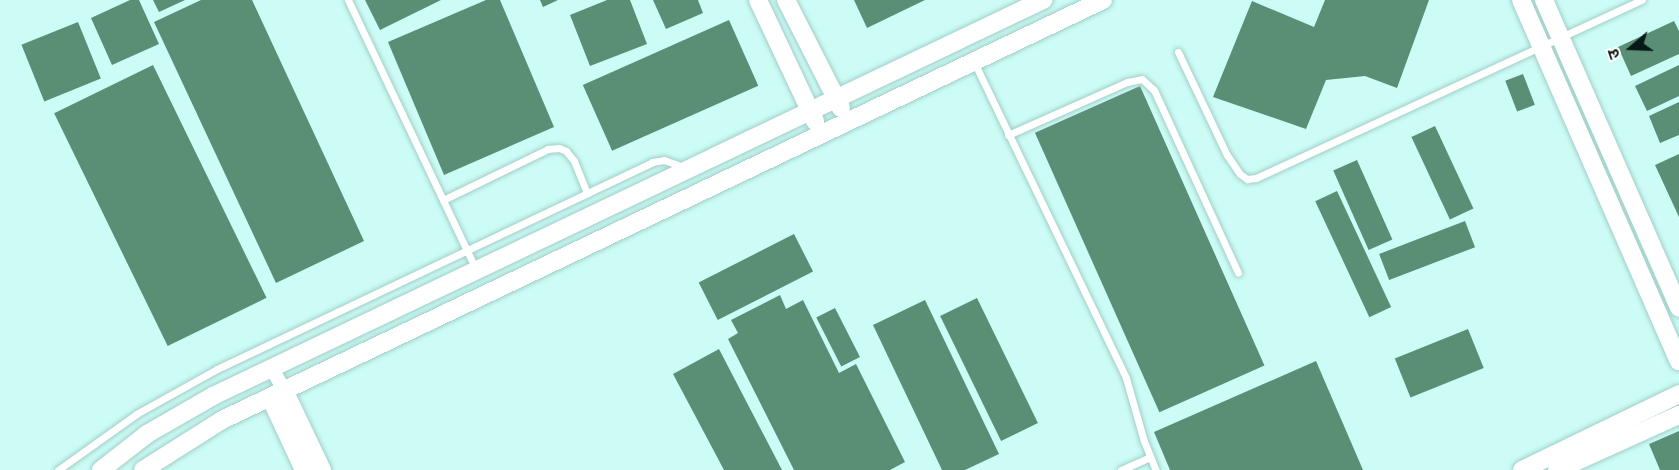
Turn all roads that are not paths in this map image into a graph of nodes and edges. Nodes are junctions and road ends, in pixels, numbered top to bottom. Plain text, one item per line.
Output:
1 (348, 0) edge
2 (758, 0) edge
3 (786, 0) edge
4 (1043, 0) edge
5 (1103, 0) edge
6 (1521, 0) edge
7 (1544, 0) edge
8 (1642, 0) edge
9 (1560, 38) junction
10 (1540, 48) junction
11 (1178, 52) dead end
12 (974, 62) junction
13 (836, 99) junction
14 (811, 110) junction
15 (848, 121) junction
16 (820, 134) junction
17 (1008, 135) junction
18 (688, 169) junction
19 (587, 193) junction
20 (443, 200) junction
21 (467, 252) junction
22 (476, 271) junction
23 (1238, 273) dead end
24 (1679, 308) edge
25 (1679, 361) edge
26 (265, 372) junction
27 (277, 394) junction
28 (1679, 394) edge
29 (1679, 415) edge
30 (1150, 457) junction
31 (58, 470) edge
32 (101, 470) edge
33 (143, 470) edge
34 (304, 470) edge
35 (322, 470) edge
36 (1121, 470) edge
37 (1156, 470) edge
38 (1522, 470) edge
39 (1557, 470) edge

1 - 20 lane
2 - 14 street
3 - 13 street
4 - 13 street
5 - 12 street
6 - 10 street
7 - 9 street
8 - 9 lane
9 - 10 lane
9 - 24 street
10 - 11 lane
10 - 25 street
12 - 15 street
12 - 17 lane
13 - 14 street
13 - 15 street
14 - 16 street
14 - 18 street
15 - 16 street
16 - 27 street
17 - 23 lane
17 - 30 lane
18 - 19 lane
18 - 22 street
19 - 20 lane
19 - 21 lane
20 - 21 lane
21 - 22 lane
21 - 31 lane
22 - 26 street
26 - 27 street
26 - 32 street
27 - 33 street
27 - 34 street
27 - 35 street
28 - 38 street
29 - 39 street
30 - 36 lane
30 - 37 lane

